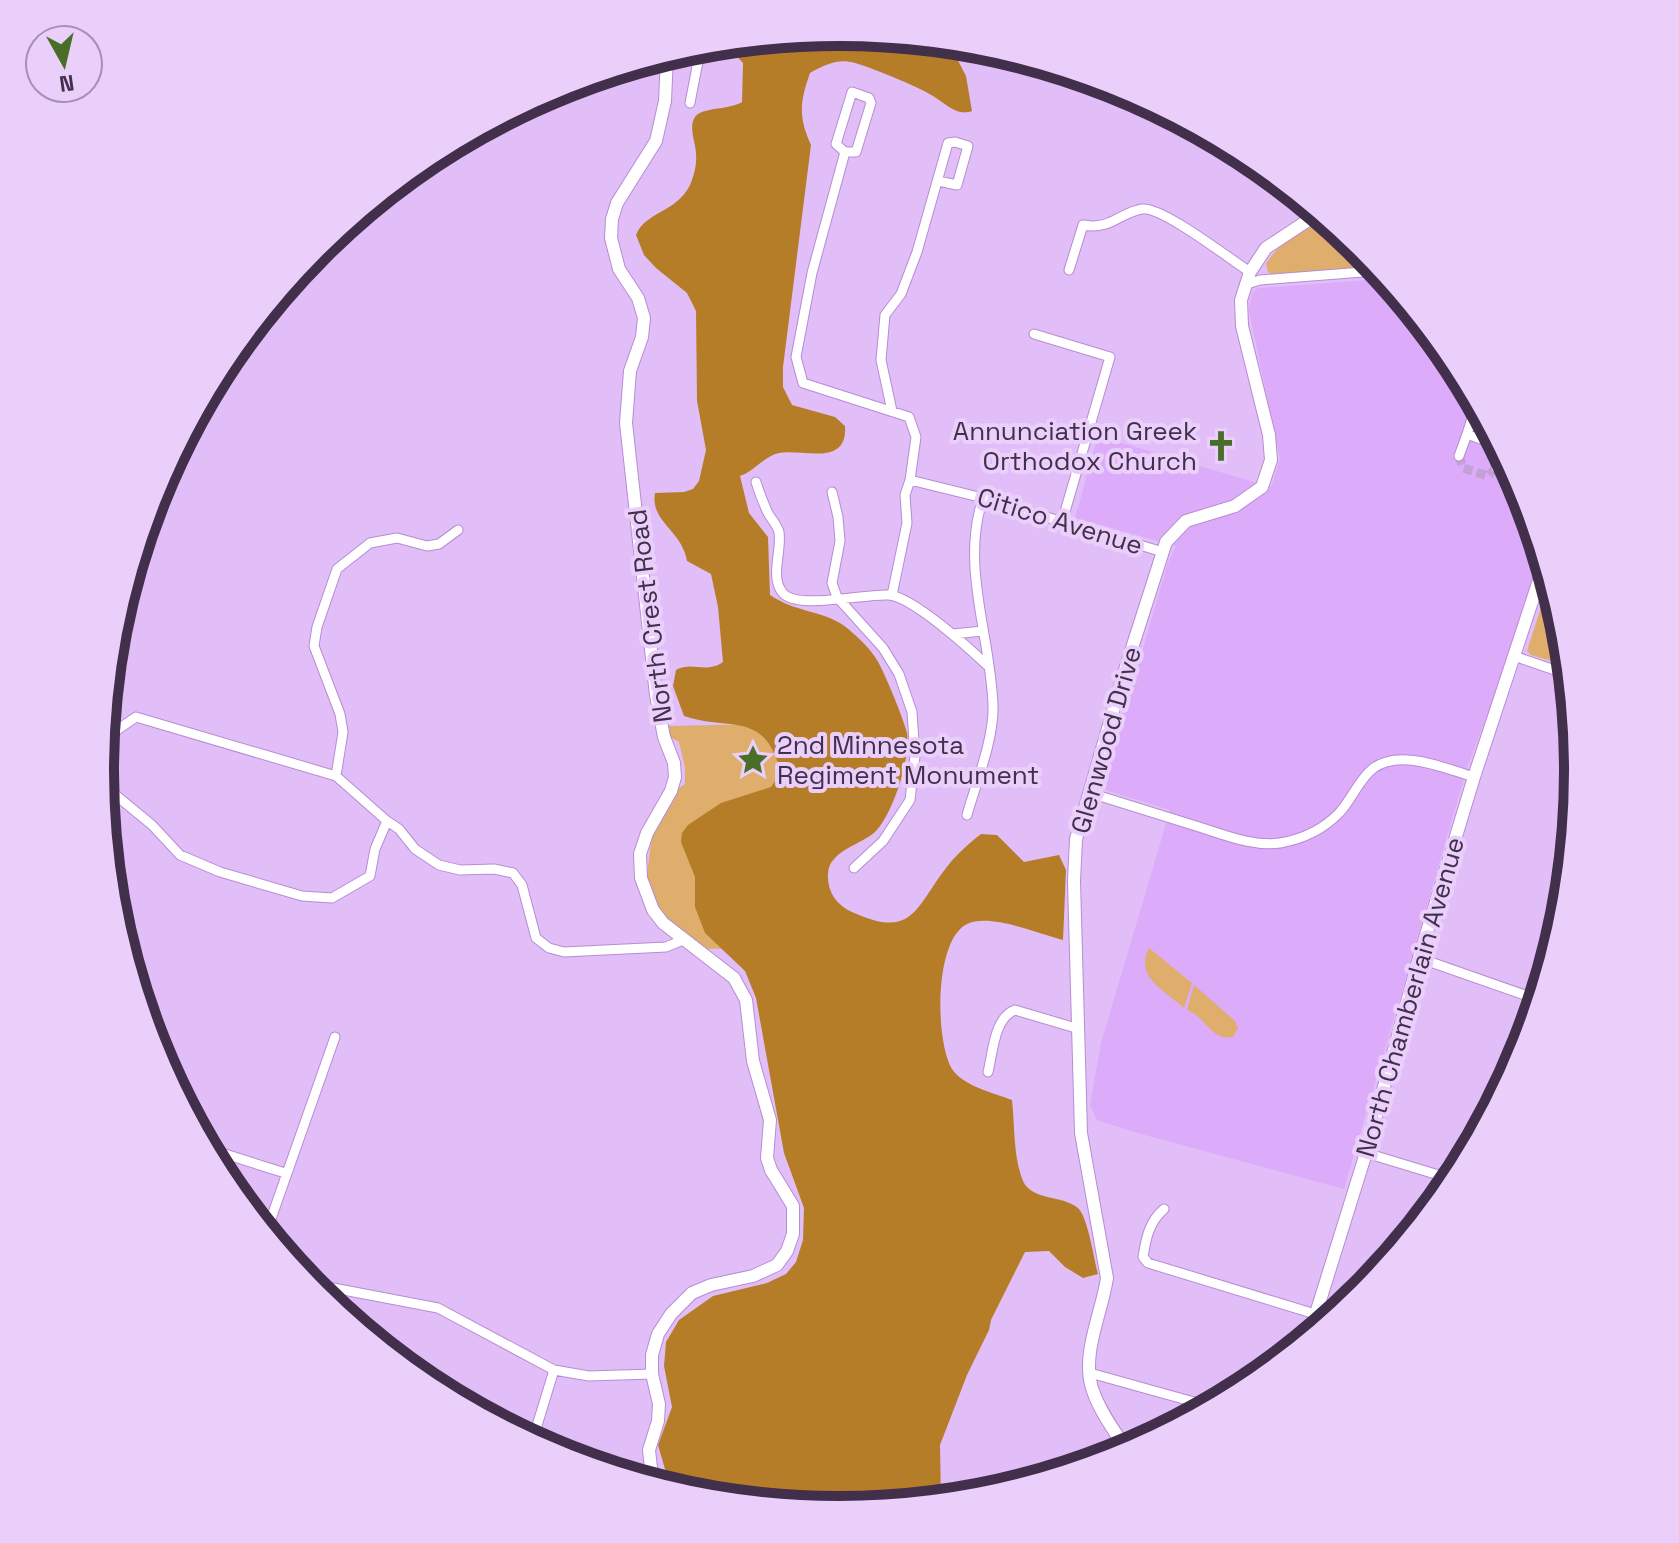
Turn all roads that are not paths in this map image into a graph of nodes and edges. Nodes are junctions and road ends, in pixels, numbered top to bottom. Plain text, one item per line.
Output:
1 (698, 60) edge
2 (666, 68) edge
3 (690, 103) dead end
4 (845, 152) junction
5 (938, 181) junction
6 (1310, 219) edge
7 (1069, 270) dead end
8 (1363, 272) joint
9 (1367, 273) edge
10 (1248, 278) junction
11 (1034, 334) dead end
12 (892, 411) junction
13 (1472, 417) edge
14 (1467, 434) junction
15 (1484, 440) edge
16 (1459, 456) dead end
17 (910, 480) junction
18 (756, 482) dead end
19 (832, 492) dead end
20 (983, 498) junction
21 (1062, 522) junction
22 (458, 530) dead end
23 (1163, 552) junction
24 (1539, 580) edge
25 (892, 595) junction
26 (837, 597) junction
27 (983, 631) junction
28 (953, 634) junction
29 (1514, 656) junction
30 (988, 666) junction
31 (1558, 671) edge
32 (116, 732) edge
33 (336, 776) junction
34 (1474, 777) junction
35 (1090, 793) junction
36 (115, 794) edge
37 (967, 815) dead end
38 (387, 821) junction
39 (854, 868) dead end
40 (683, 940) junction
41 (1419, 958) junction
42 (1528, 998) edge
43 (1079, 1029) junction
44 (335, 1037) dead end
45 (988, 1072) dead end
46 (223, 1153) edge
47 (1366, 1153) junction
48 (285, 1173) junction
49 (1442, 1176) edge
50 (1164, 1209) dead end
51 (270, 1220) edge
52 (328, 1287) edge
53 (1315, 1314) junction
54 (1313, 1321) edge
55 (554, 1370) junction
56 (1090, 1373) junction
57 (652, 1374) junction
58 (1197, 1403) edge
59 (536, 1430) edge
60 (1121, 1440) edge
61 (653, 1472) edge

1 - 3 street
2 - 40 street, North Crest Road
4 - 4 street
4 - 12 street
5 - 5 street
5 - 12 street
6 - 10 street
7 - 10 street
8 - 9 street
8 - 10 street
10 - 23 street, Glenwood Drive
11 - 21 street
12 - 17 street
13 - 14 street
14 - 15 street
14 - 16 street
17 - 20 street, Citico Avenue
17 - 25 street
18 - 26 street
19 - 26 street
20 - 21 street, Citico Avenue
20 - 27 street
21 - 23 street, Citico Avenue
22 - 33 street
23 - 35 street, Glenwood Drive
24 - 29 street, North Chamberlain Avenue
25 - 26 street
25 - 28 street
26 - 39 street
27 - 28 street
27 - 30 street
28 - 30 street
29 - 31 street
29 - 34 street, North Chamberlain Avenue
30 - 37 street
32 - 33 street
33 - 38 street
34 - 35 street
34 - 41 street, North Chamberlain Avenue
35 - 43 street, Glenwood Drive
36 - 38 street
38 - 40 street
40 - 57 street, North Crest Road
41 - 42 street
41 - 47 street, North Chamberlain Avenue
43 - 45 street
43 - 56 street, Glenwood Drive
44 - 48 street
46 - 48 street
47 - 49 street
47 - 53 street, North Chamberlain Avenue
48 - 51 street
50 - 53 street
52 - 55 street
53 - 54 street, North Chamberlain Avenue
55 - 57 street
55 - 59 street
56 - 58 street
56 - 60 street, Glenwood Drive
57 - 61 street, North Crest Road

